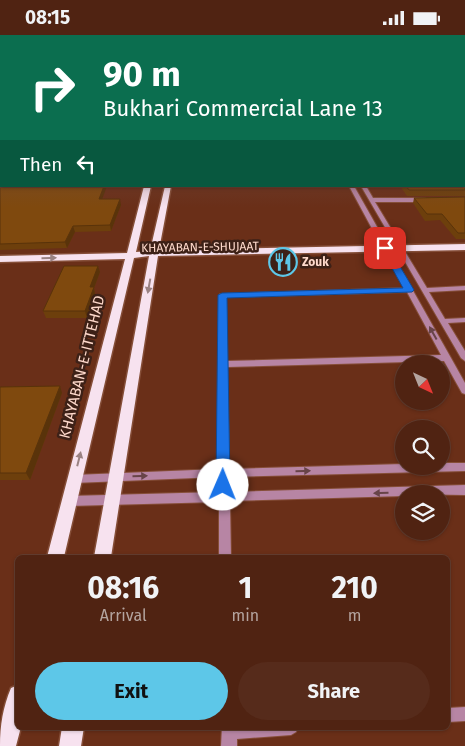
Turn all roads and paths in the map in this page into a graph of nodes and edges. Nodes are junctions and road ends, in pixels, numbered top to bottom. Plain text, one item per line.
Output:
1 (148, 187) edge
2 (168, 187) edge
3 (351, 187) edge
4 (364, 187) edge
5 (372, 200) junction
6 (428, 200) edge
7 (465, 247) edge
8 (388, 252) junction
9 (403, 252) junction
10 (465, 255) edge
11 (131, 257) junction
12 (154, 257) junction
13 (0, 259) edge
14 (465, 288) edge
15 (425, 289) junction
16 (409, 290) junction
17 (465, 320) edge
18 (444, 321) junction
19 (444, 355) edge
20 (465, 358) edge
21 (395, 359) edge
22 (224, 364) junction
23 (450, 365) edge
24 (465, 391) edge
25 (465, 467) edge
26 (224, 473) junction
27 (115, 477) junction
28 (74, 479) junction
29 (465, 490) edge
30 (223, 497) junction
31 (111, 500) junction
32 (69, 501) junction
33 (56, 555) edge
34 (102, 555) edge
35 (225, 555) edge
36 (15, 706) edge
37 (465, 714) edge
38 (450, 715) edge
39 (73, 730) edge
40 (268, 730) edge
41 (229, 735) edge
42 (4, 746) edge
43 (70, 746) edge

1 - 11 main road, KHAYABAN-E-ITTEHAD
2 - 12 main road
3 - 8 street
4 - 5 street
5 - 6 street
5 - 9 street
7 - 9 main road, KHAYABAN-E-SHUJAAT
8 - 9 main road, KHAYABAN-E-SHUJAAT
8 - 12 main road, KHAYABAN-E-SHUJAAT
8 - 16 street
9 - 10 main road, KHAYABAN-E-SHUJAAT
9 - 15 street
11 - 12 main road, KHAYABAN-E-SHUJAAT
11 - 12 main road
13 -> 11 main road, KHAYABAN-E-SHUJAAT
28 -> 11 main road, KHAYABAN-E-ITTEHAD
12 -> 27 main road
14 - 15 street
15 - 18 street
19 -> 16 street
16 - 22 street
17 - 18 street
18 - 20 street
21 - 22 street
22 - 26 street
23 - 24 street
26 -> 25 street
27 -> 26 street
26 - 30 street
27 - 28 street
27 - 31 main road
28 - 32 main road, KHAYABAN-E-ITTEHAD
29 -> 30 street
30 - 31 street
30 - 35 street
31 - 32 street
31 - 34 main road
32 - 33 main road, KHAYABAN-E-ITTEHAD
36 - 42 main road
37 - 38 street
39 - 43 main road
40 - 41 street

